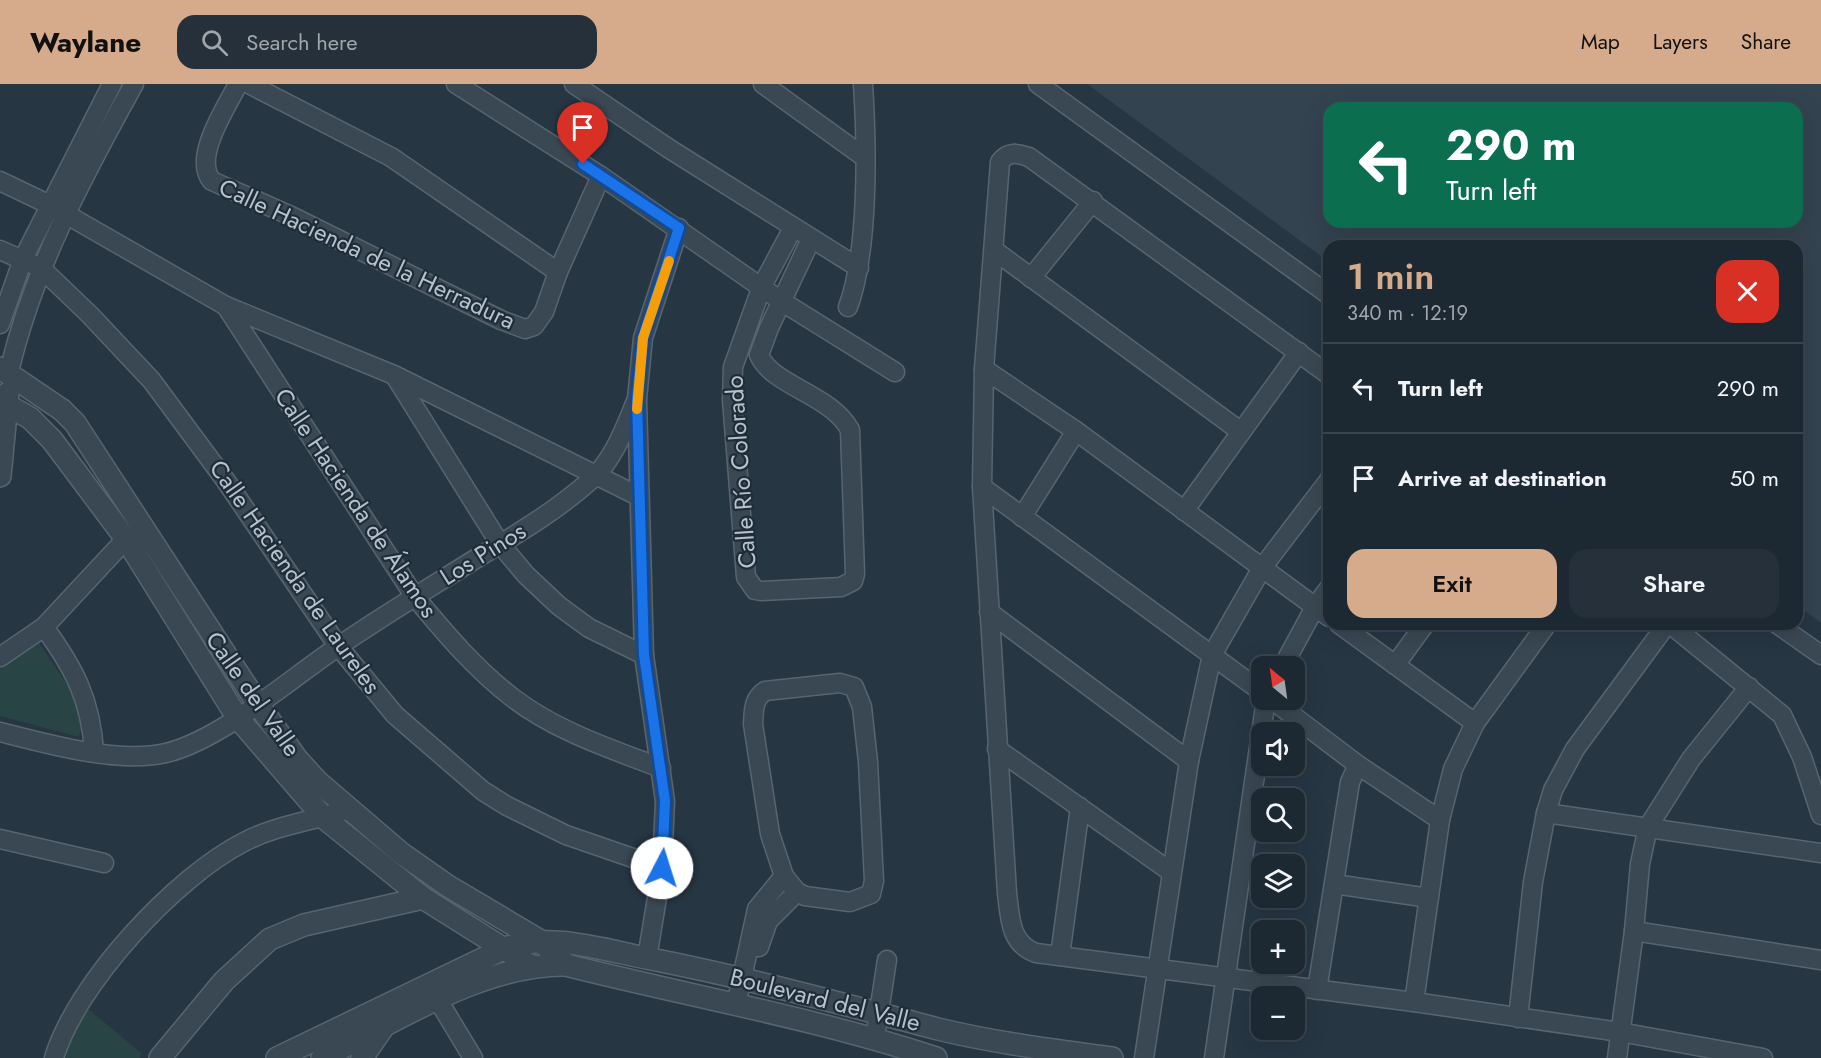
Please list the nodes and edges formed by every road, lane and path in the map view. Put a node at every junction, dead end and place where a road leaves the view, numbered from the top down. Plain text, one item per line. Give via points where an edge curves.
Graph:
1 (112, 84) edge
2 (134, 84) edge
3 (238, 84) edge
4 (249, 84) edge
5 (456, 84) edge
6 (574, 84) edge
7 (763, 84) edge
8 (863, 84) edge
9 (1038, 84) edge
10 (864, 157) junction
11 (601, 176) junction
12 (0, 182) edge
13 (1093, 201) junction
14 (58, 209) junction
15 (679, 228) junction
16 (793, 228) junction
17 (811, 239) junction
18 (0, 250) edge
19 (995, 251) junction
20 (23, 259) junction
21 (41, 268) junction
22 (859, 268) junction
23 (558, 272) junction
24 (1031, 278) junction
25 (762, 286) junction
26 (1323, 291) edge
27 (781, 301) junction
28 (226, 306) junction
29 (848, 307) dead end
30 (0, 324) edge
31 (1299, 352) junction
32 (984, 369) junction
33 (4, 370) edge
34 (1323, 370) edge
35 (895, 372) dead end
36 (394, 375) junction
37 (637, 399) junction
38 (4, 403) edge
39 (1076, 430) junction
40 (1240, 431) junction
41 (0, 476) edge
42 (594, 476) junction
43 (982, 487) junction
44 (1323, 488) edge
45 (638, 496) junction
46 (1184, 511) junction
47 (1022, 517) junction
48 (126, 539) junction
49 (500, 544) junction
50 (1262, 568) junction
51 (415, 597) junction
52 (989, 612) junction
53 (1322, 612) edge
54 (44, 627) junction
55 (1347, 630) edge
56 (1420, 630) edge
57 (1543, 630) edge
58 (1664, 630) edge
59 (1677, 630) edge
60 (1785, 630) edge
61 (338, 646) junction
62 (644, 655) junction
63 (1212, 655) junction
64 (1290, 656) edge
65 (1821, 656) edge
66 (0, 657) edge
67 (1395, 664) junction
68 (1251, 684) edge
69 (1749, 687) junction
70 (258, 704) junction
71 (1264, 710) edge
72 (1286, 710) edge
73 (237, 717) junction
74 (1475, 723) junction
75 (0, 732) edge
76 (997, 749) junction
77 (94, 752) junction
78 (1189, 761) junction
79 (1358, 765) junction
80 (661, 768) junction
81 (1080, 807) junction
82 (349, 809) junction
83 (1546, 813) junction
84 (1821, 814) edge
85 (324, 818) junction
86 (1440, 820) junction
87 (1648, 827) junction
88 (0, 839) edge
89 (1821, 853) edge
90 (104, 863) dead end
91 (662, 868) junction
92 (1171, 872) junction
93 (784, 876) junction
94 (1334, 884) junction
95 (797, 892) junction
96 (423, 898) junction
97 (1429, 898) junction
98 (1634, 931) junction
99 (539, 940) junction
100 (505, 948) junction
101 (1060, 956) junction
102 (647, 958) junction
103 (887, 960) dead end
104 (1821, 960) edge
105 (566, 965) junction
106 (532, 967) junction
107 (1156, 967) junction
108 (1226, 976) junction
109 (747, 978) junction
110 (1317, 990) junction
111 (438, 1000) junction
112 (1414, 1002) junction
113 (741, 1006) junction
114 (880, 1012) junction
115 (1518, 1018) junction
116 (383, 1027) junction
117 (940, 1029) junction
118 (1620, 1032) junction
119 (875, 1038) junction
120 (54, 1058) edge
121 (160, 1058) edge
122 (277, 1058) edge
123 (321, 1058) edge
124 (362, 1058) edge
125 (473, 1058) edge
126 (938, 1058) edge
127 (1112, 1058) edge
128 (1144, 1058) edge
129 (1214, 1058) edge
130 (1617, 1058) edge
131 (1763, 1058) edge

1 - 14 street
2 - 14 street
3 - 23 street, Calle Hacienda de la Herradura via 204,159 206,174 212,182 525,329 540,320
4 - 23 street via 391,157
5 - 11 street
6 - 16 street
7 - 10 street
8 - 10 street
9 - 26 street
10 - 22 street
11 - 15 street
11 - 23 street, Calle Hacienda de la Herradura
12 - 14 street
13 - 19 street via 1029,157 1009,154 1000,162
13 - 24 street
13 - 31 street
14 - 20 street
14 - 21 street
14 - 28 street
15 - 25 street
15 - 37 street via 643,338
16 - 17 street
16 - 25 street
17 - 22 street
17 - 27 street
18 - 20 street, Calle Hacienda de Laureles
19 - 24 street
19 - 32 street
20 - 21 street, Calle Hacienda de Laureles
20 - 30 street
21 - 33 street
21 - 61 street, Calle Hacienda de Laureles via 152,381 182,419
22 - 29 street
24 - 40 street
25 - 27 street
25 - 27 street, Calle Río Colorado via 736,354 732,381 746,577 755,590 761,591 842,587 855,574 850,430 839,412 761,360 759,355
27 - 35 street
28 - 36 street
28 - 51 street, Calle Hacienda de Álamos
31 - 34 street
31 - 40 street
32 - 39 street
32 - 43 street
33 - 38 street
33 - 70 street, Calle del Valle via 75,423
36 - 42 street
36 - 49 street
37 - 42 street, Los Pinos via 614,451
37 - 45 street
38 - 41 street
38 - 48 street, Calle del Valle via 30,418 52,440
39 - 46 street
39 - 47 street
40 - 46 street
42 - 45 street
42 - 49 street, Los Pinos
43 - 47 street
43 - 52 street
44 - 50 street
45 - 62 street
46 - 50 street
47 - 63 street
48 - 54 street
48 - 73 street, Calle del Valle
49 - 51 street, Los Pinos
49 - 62 street via 559,606 589,628
50 - 53 street
50 - 63 street
51 - 61 street, Los Pinos
51 - 80 street, Calle Hacienda de Álamos via 474,664 514,699 593,742
52 - 76 street
52 - 78 street
53 - 64 street
54 - 66 street
54 - 77 street via 85,697 93,720
55 - 67 street
56 - 67 street
57 - 74 street
58 - 83 street via 1575,748
59 - 69 street
60 - 65 street
61 - 70 street, Los Pinos
61 - 91 street, Calle Hacienda de Laureles via 395,715 483,791 566,835
62 - 80 street
63 - 68 street
63 - 78 street
67 - 74 street
69 - 84 street via 1773,705 1790,727
69 - 87 street via 1691,759
70 - 73 street, Los Pinos
70 - 82 street, Calle del Valle via 297,759
71 - 108 street
72 - 79 street
73 - 77 street, Los Pinos via 201,739 165,753 135,756
73 - 85 street, Calle del Valle
74 - 86 street via 1453,769
75 - 77 street, Los Pinos
76 - 81 street
76 - 101 street via 1010,921 1024,949
78 - 92 street
79 - 86 street
79 - 94 street via 1350,782
80 - 91 street via 665,829
81 - 92 street
81 - 101 street
82 - 85 street
82 - 99 street, Calle del Valle via 400,853
83 - 87 street
83 - 115 street via 1533,882
85 - 96 street, Calle del Valle
85 - 120 street via 245,841 168,896 75,1009
86 - 97 street
87 - 89 street
87 - 98 street
88 - 90 street
91 - 102 street
92 - 107 street
93 - 95 street
93 - 95 street via 770,834 753,724 754,705 758,696 774,688 848,685 860,695 862,707 873,888 866,898 850,902 819,900
93 - 109 street via 757,909
94 - 97 street
94 - 110 street
95 - 109 street via 768,921
96 - 100 street, Calle del Valle
96 - 121 street via 304,925 270,939 224,981
97 - 112 street
98 - 104 street
98 - 118 street
99 - 100 street
99 - 102 street, Boulevard del Valle
99 - 105 street, Calle del Valle
100 - 106 street, Calle del Valle
100 - 122 street
101 - 107 street
102 - 109 street, Boulevard del Valle
103 - 114 street
105 - 106 street, Boulevard del Valle
105 - 113 street, Boulevard del Valle
106 - 111 street, Boulevard del Valle via 503,974
107 - 108 street
107 - 128 street
108 - 110 street
108 - 129 street
109 - 113 street
109 - 114 street, Boulevard del Valle
110 - 112 street
111 - 116 street, Boulevard del Valle
111 - 125 street
112 - 115 street
113 - 119 street, Boulevard del Valle
114 - 117 street, Boulevard del Valle
114 - 119 street
115 - 118 street
116 - 123 street, Boulevard del Valle
116 - 124 street
117 - 126 street
117 - 127 street, Boulevard del Valle
118 - 130 street
118 - 131 street
119 - 126 street, Boulevard del Valle

